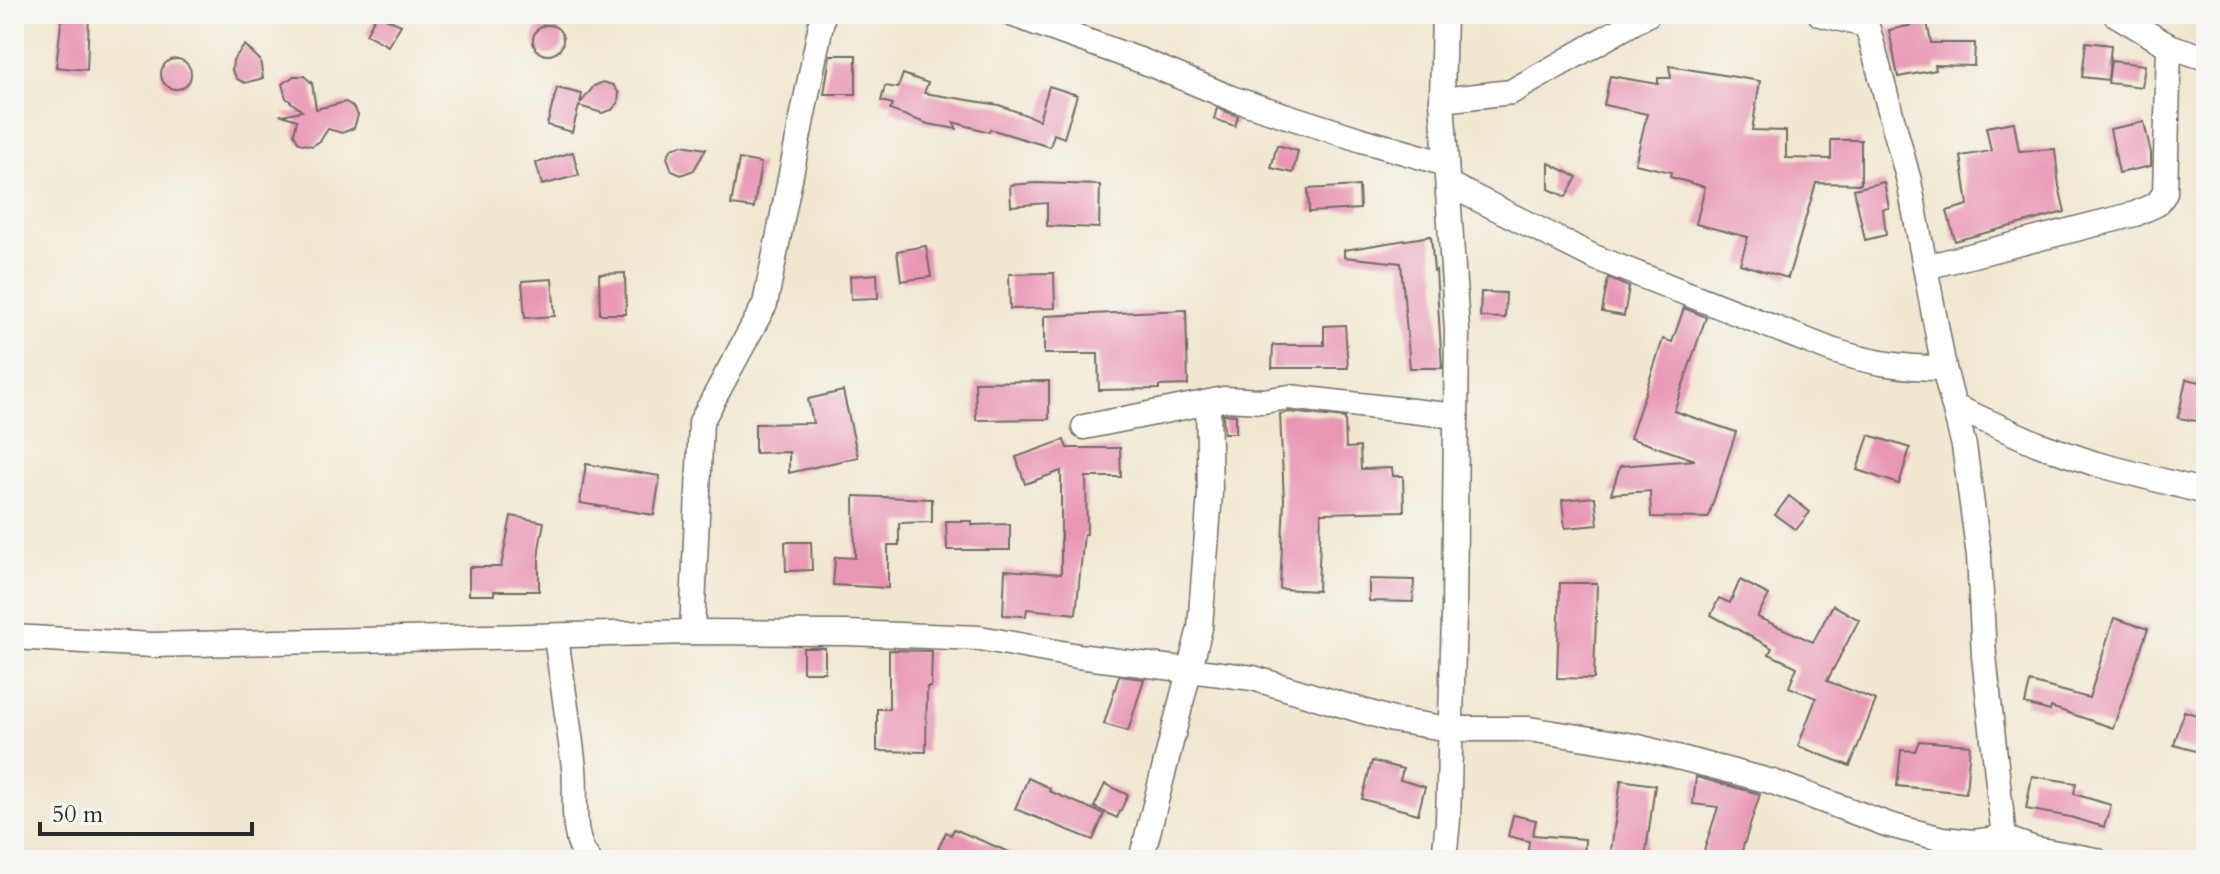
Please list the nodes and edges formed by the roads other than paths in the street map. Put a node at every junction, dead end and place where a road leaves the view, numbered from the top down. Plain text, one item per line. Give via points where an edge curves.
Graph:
1 (823, 14) edge
2 (1011, 14) edge
3 (1444, 14) edge
4 (1648, 14) edge
5 (1820, 14) edge
6 (2115, 14) edge
7 (1865, 19) edge
8 (2169, 46) junction
9 (2206, 58) edge
10 (1442, 100) junction
11 (1447, 174) junction
12 (1926, 267) junction
13 (1944, 368) junction
14 (1208, 404) junction
15 (1955, 407) junction
16 (1456, 416) junction
17 (1084, 427) dead end
18 (2206, 492) edge
19 (692, 632) junction
20 (14, 637) edge
21 (556, 637) junction
22 (1191, 669) junction
23 (1450, 729) junction
24 (2007, 849) edge
25 (589, 860) edge
26 (1141, 860) edge
27 (1444, 860) edge
28 (2096, 860) edge

1 - 19 street via 765,304 701,422
2 - 11 street
3 - 10 street
4 - 10 street via 1511,92
5 - 7 street
6 - 8 street
7 - 12 street via 1909,181
8 - 9 street
8 - 12 street via 2165,193 2157,204
10 - 11 street
11 - 13 street via 1594,257 1831,350 1901,368
11 - 16 street via 1457,330
12 - 13 street
13 - 15 street
14 - 16 street via 1289,397
14 - 17 street
14 - 22 street via 1210,493 1200,628
15 - 18 street via 2096,464
15 - 24 street via 1979,556 1984,656
16 - 23 street
19 - 21 street
19 - 22 street via 980,638
20 - 21 street via 152,645
21 - 25 street via 578,833
22 - 23 street via 1253,678 1393,720
22 - 26 street
23 - 24 street via 1529,729 1635,746 1773,782 1902,829
23 - 27 street
24 - 28 street

